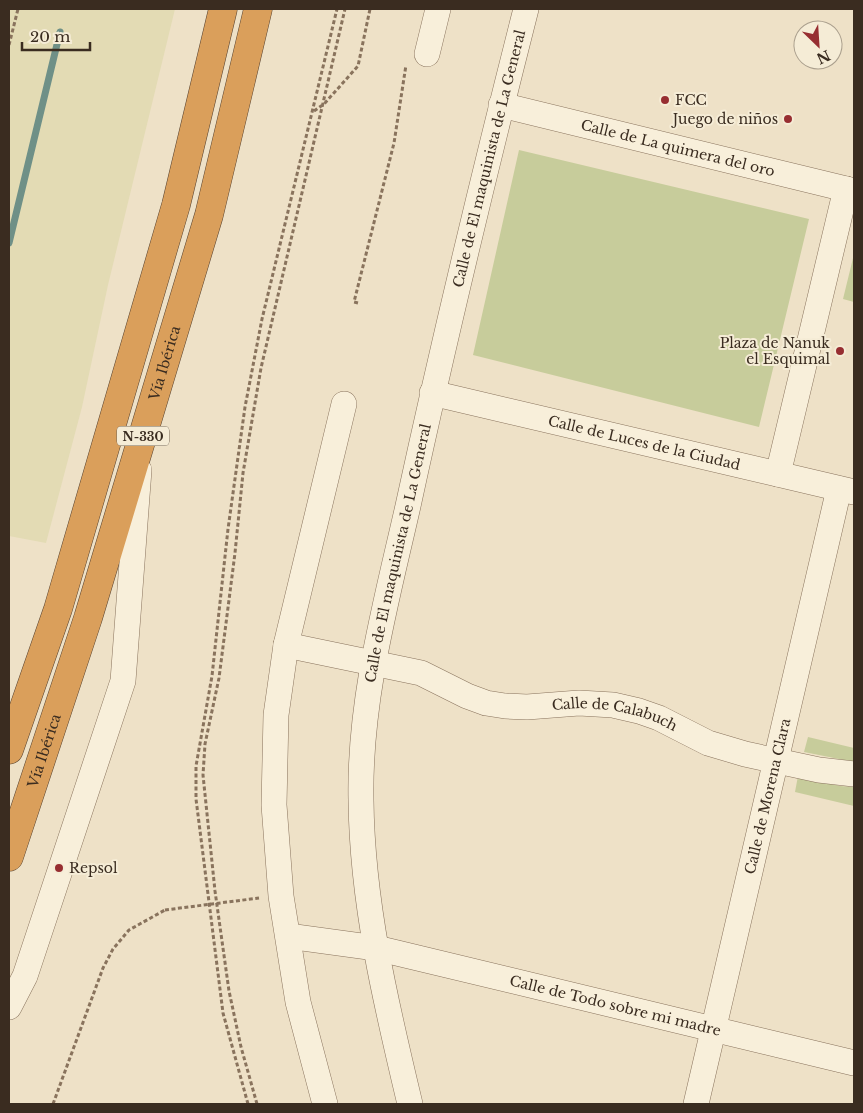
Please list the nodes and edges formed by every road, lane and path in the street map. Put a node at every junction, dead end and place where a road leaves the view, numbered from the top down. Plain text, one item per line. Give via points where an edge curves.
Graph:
1 (18, 9) edge
2 (223, 9) edge
3 (258, 9) edge
4 (337, 9) edge
5 (345, 9) edge
6 (370, 9) edge
7 (438, 9) edge
8 (526, 9) edge
9 (9, 45) edge
10 (417, 55) joint
11 (324, 104) junction
12 (502, 105) junction
13 (312, 112) junction
14 (850, 190) edge
15 (358, 303) dead end
16 (432, 393) junction
17 (344, 404) dead end
18 (140, 446) junction
19 (778, 474) junction
20 (847, 490) edge
21 (286, 646) junction
22 (374, 662) junction
23 (9, 750) edge
24 (776, 761) junction
25 (854, 774) edge
26 (9, 857) edge
27 (259, 898) dead end
28 (288, 936) junction
29 (376, 948) junction
30 (9, 1007) edge
31 (713, 1029) junction
32 (854, 1062) edge
33 (53, 1104) edge
34 (248, 1104) edge
35 (257, 1104) edge
36 (325, 1104) edge
37 (410, 1104) edge
38 (696, 1104) edge

1 - 9 path
2 - 23 highway, N-330 via 176,205 58,609
3 - 18 highway, Vía Ibérica / N-330 via 209,216
4 - 13 path
5 - 11 path
6 - 11 path via 358,66
7 - 10 street
8 - 12 street, Calle de El maquinista de La General
10 - 15 path via 354,302
11 - 13 path
11 - 35 path via 261,368 243,472 219,678 205,744 203,775 229,991
12 - 14 street, Calle de La quimera del oro
12 - 16 street, Calle de El maquinista de La General
13 - 34 path via 262,319 245,406 212,676 196,766 196,798 223,1012
14 - 19 street
16 - 19 street, Calle de Luces de la Ciudad
16 - 22 street, Calle de El maquinista de La General
17 - 21 street
18 - 26 highway, Vía Ibérica / N-330 via 88,618
18 - 30 street via 123,681 25,976
19 - 20 street, Calle de Luces de la Ciudad
20 - 24 street, Calle de Morena Clara
21 - 22 street, Calle de Calabuch
21 - 28 street via 276,715 274,805 281,896
22 - 24 street, Calle de Calabuch via 421,673 486,703 527,707 613,705 639,711 708,743
22 - 29 street, Calle de El maquinista de La General via 364,717 361,800 363,846
24 - 25 street, Calle de Calabuch
24 - 31 street, Calle de Morena Clara
27 - 33 path, bridge via 165,910 129,930 103,968
28 - 29 street, Calle de Todo sobre mi madre
28 - 36 street via 298,1002
29 - 31 street, Calle de Todo sobre mi madre
29 - 37 street, Calle de El maquinista de La General via 384,998
31 - 32 street, Calle de Todo sobre mi madre
31 - 38 street, Calle de Morena Clara

